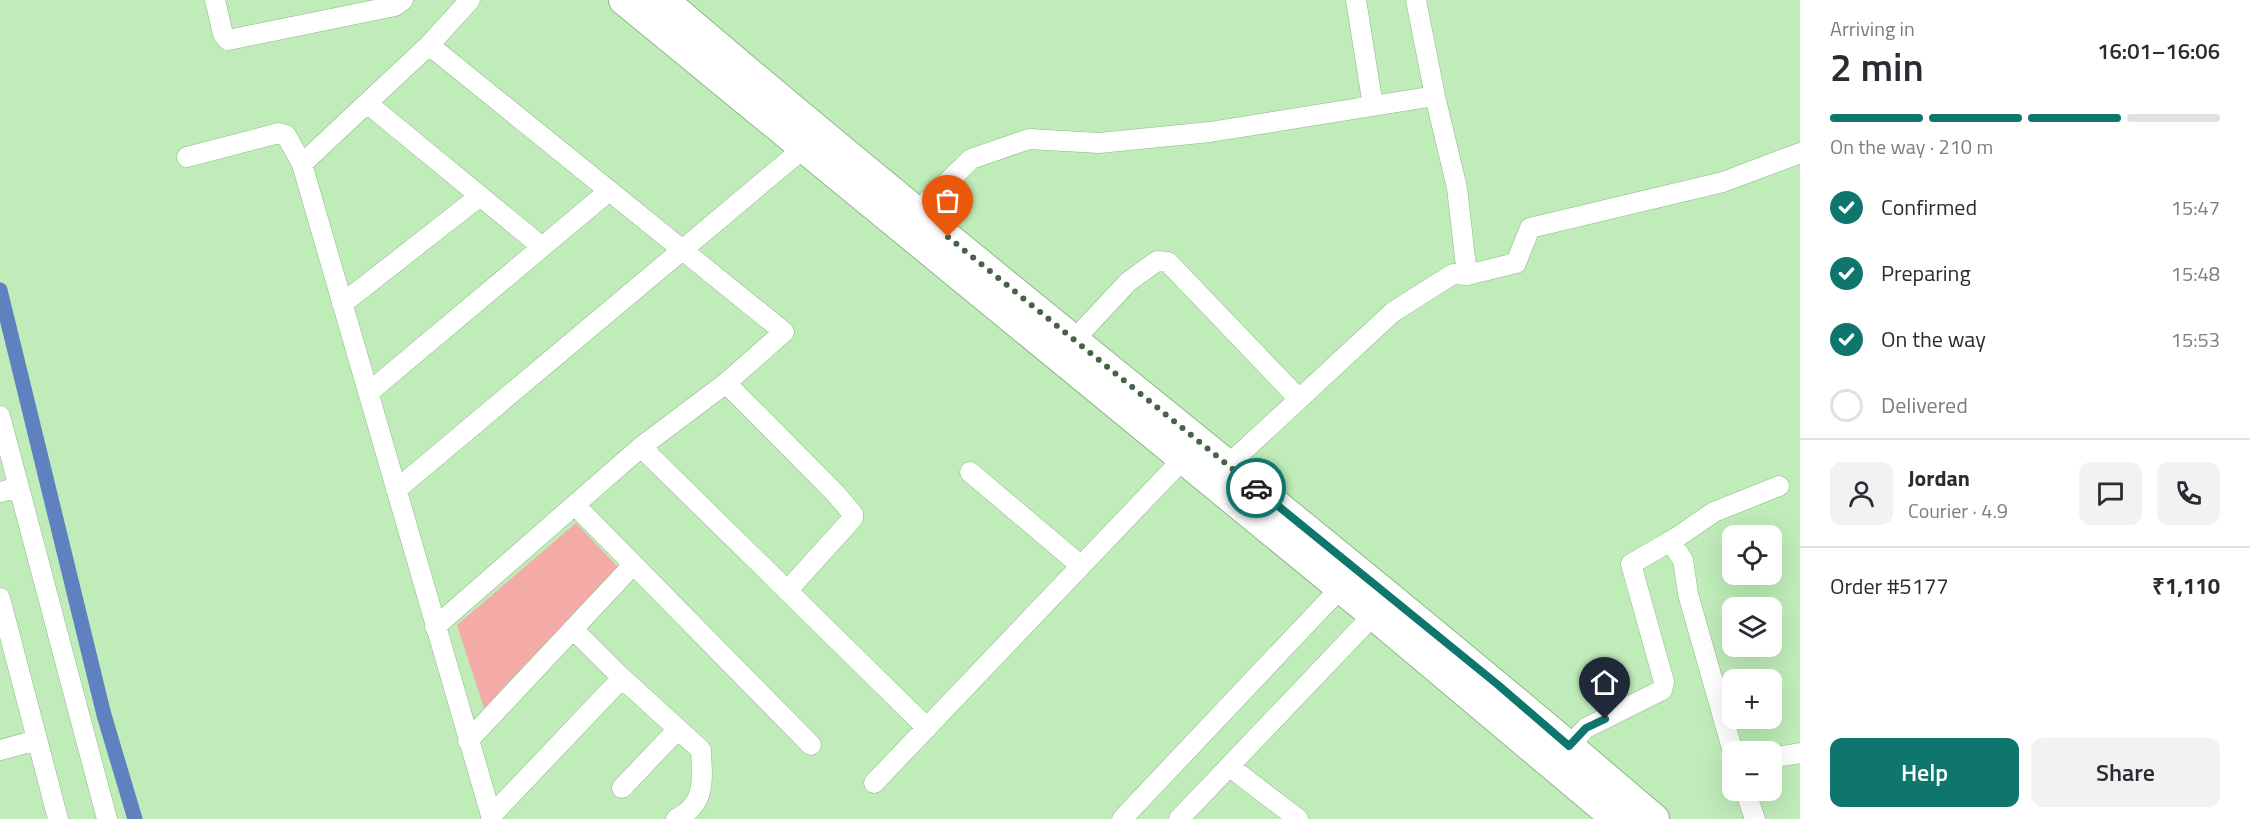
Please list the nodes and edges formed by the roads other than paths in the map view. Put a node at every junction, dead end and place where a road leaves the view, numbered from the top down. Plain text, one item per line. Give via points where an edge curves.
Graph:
1 (215, 0) edge
2 (403, 0) edge
3 (470, 0) edge
4 (624, 0) edge
5 (1356, 0) edge
6 (1416, 0) edge
7 (676, 3) edge
8 (429, 45) junction
9 (1435, 96) junction
10 (367, 103) junction
11 (1373, 106) junction
12 (805, 147) junction
13 (1800, 153) edge
14 (187, 157) dead end
15 (302, 165) junction
16 (609, 190) junction
17 (480, 196) junction
18 (918, 212) junction
19 (542, 247) junction
20 (682, 249) junction
21 (1467, 275) junction
22 (342, 304) junction
23 (1074, 340) junction
24 (726, 383) junction
25 (368, 393) junction
26 (1299, 399) junction
27 (0, 416) edge
28 (641, 447) junction
29 (1184, 459) junction
30 (1228, 465) junction
31 (970, 472) dead end
32 (1779, 486) dead end
33 (396, 489) junction
34 (9, 490) edge
35 (575, 505) junction
36 (1670, 541) junction
37 (633, 565) junction
38 (1080, 565) junction
39 (1349, 579) junction
40 (787, 591) junction
41 (0, 598) edge
42 (1382, 606) junction
43 (435, 627) junction
44 (573, 629) junction
45 (622, 678) junction
46 (927, 728) junction
47 (678, 729) junction
48 (37, 740) junction
49 (468, 741) junction
50 (1730, 741) edge
51 (811, 745) dead end
52 (1569, 746) junction
53 (0, 750) edge
54 (1800, 753) edge
55 (1782, 756) edge
56 (1229, 766) junction
57 (874, 783) dead end
58 (622, 788) dead end
59 (1749, 801) edge
60 (491, 817) edge
61 (58, 819) edge
62 (107, 819) edge
63 (676, 819) edge
64 (1122, 819) edge
65 (1179, 819) edge
66 (1298, 819) edge
67 (1617, 819) edge
68 (1654, 819) edge
69 (1755, 819) edge

1 - 2 street via 228,40 395,6
3 - 8 street
4 - 12 highway
5 - 11 street
6 - 9 street
7 - 18 highway
8 - 10 street
8 - 16 street
9 - 11 street
9 - 21 street via 1457,188
10 - 15 street
10 - 17 street
11 - 18 street via 1144,139 1099,143 1029,139 971,159
12 - 20 street
12 - 29 highway
13 - 21 street via 1723,183 1530,228 1516,263
14 - 15 street via 279,133 286,135
15 - 22 street
16 - 19 street
16 - 20 street
17 - 19 street
17 - 22 street
18 - 23 highway
19 - 25 street
20 - 24 street via 784,332
20 - 33 street
21 - 26 street via 1453,274 1393,312
22 - 25 street
23 - 26 street via 1128,282 1157,261 1168,262
23 - 30 highway
24 - 28 street
24 - 40 street via 853,514 844,530
25 - 33 street
26 - 30 street
27 - 34 street
28 - 35 street
28 - 40 street
29 - 38 street
29 - 39 highway
30 - 39 highway
31 - 38 street
32 - 36 street via 1714,512
33 - 43 street
34 - 62 street
35 - 37 street
35 - 43 street
36 - 50 street via 1683,560 1688,594
36 - 52 street via 1631,564 1664,682 1662,690 1586,728
37 - 44 street
37 - 51 street
38 - 46 street
39 - 42 highway
39 - 64 street
40 - 46 street
41 - 48 street
42 - 52 highway
42 - 56 street
42 - 67 highway
43 - 49 street
44 - 45 street
44 - 49 street
45 - 47 street
45 - 60 street
46 - 57 street
47 - 58 street
47 - 63 street via 701,750 701,786 692,809
48 - 53 street
48 - 61 street
49 - 60 street
52 - 68 highway
54 - 55 street
56 - 65 street
56 - 66 street
59 - 69 street

